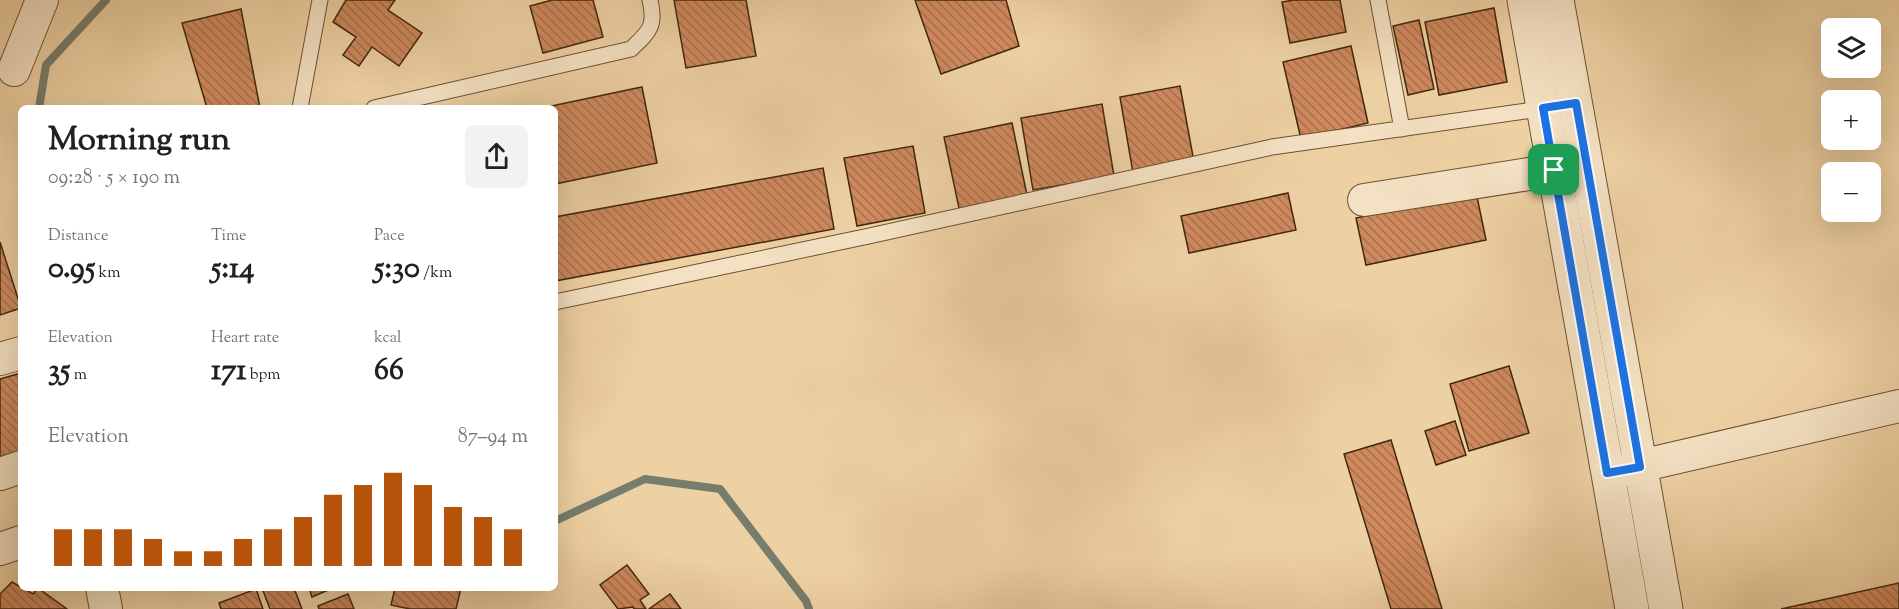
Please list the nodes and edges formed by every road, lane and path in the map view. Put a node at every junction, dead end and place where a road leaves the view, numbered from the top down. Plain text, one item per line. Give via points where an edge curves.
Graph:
1 (42, 0) edge
2 (320, 0) edge
3 (650, 0) edge
4 (1378, 0) edge
5 (1524, 0) edge
6 (1557, 0) edge
7 (14, 70) dead end
8 (1576, 103) junction
9 (301, 105) edge
10 (387, 105) edge
11 (1543, 108) junction
12 (1402, 129) junction
13 (1554, 170) junction
14 (1364, 200) dead end
15 (558, 301) edge
16 (18, 353) edge
17 (0, 359) edge
18 (1899, 406) edge
19 (1640, 467) junction
20 (18, 468) edge
21 (1607, 473) junction
22 (0, 474) edge
23 (18, 543) edge
24 (0, 549) edge
25 (103, 591) edge
26 (106, 609) edge
27 (1632, 609) edge
28 (1665, 609) edge

1 - 7 street
2 - 9 lane
3 - 10 lane via 654,18 646,35 632,49
4 - 12 lane
5 - 11 street
6 - 8 street
8 - 11 lane
8 - 19 street
11 - 12 lane
11 - 13 street
12 - 15 lane via 1272,147
13 - 14 street
13 - 21 street
16 - 17 street
18 - 19 street
19 - 21 street
19 - 28 street
20 - 22 street
21 - 27 street
23 - 24 street
25 - 26 street

